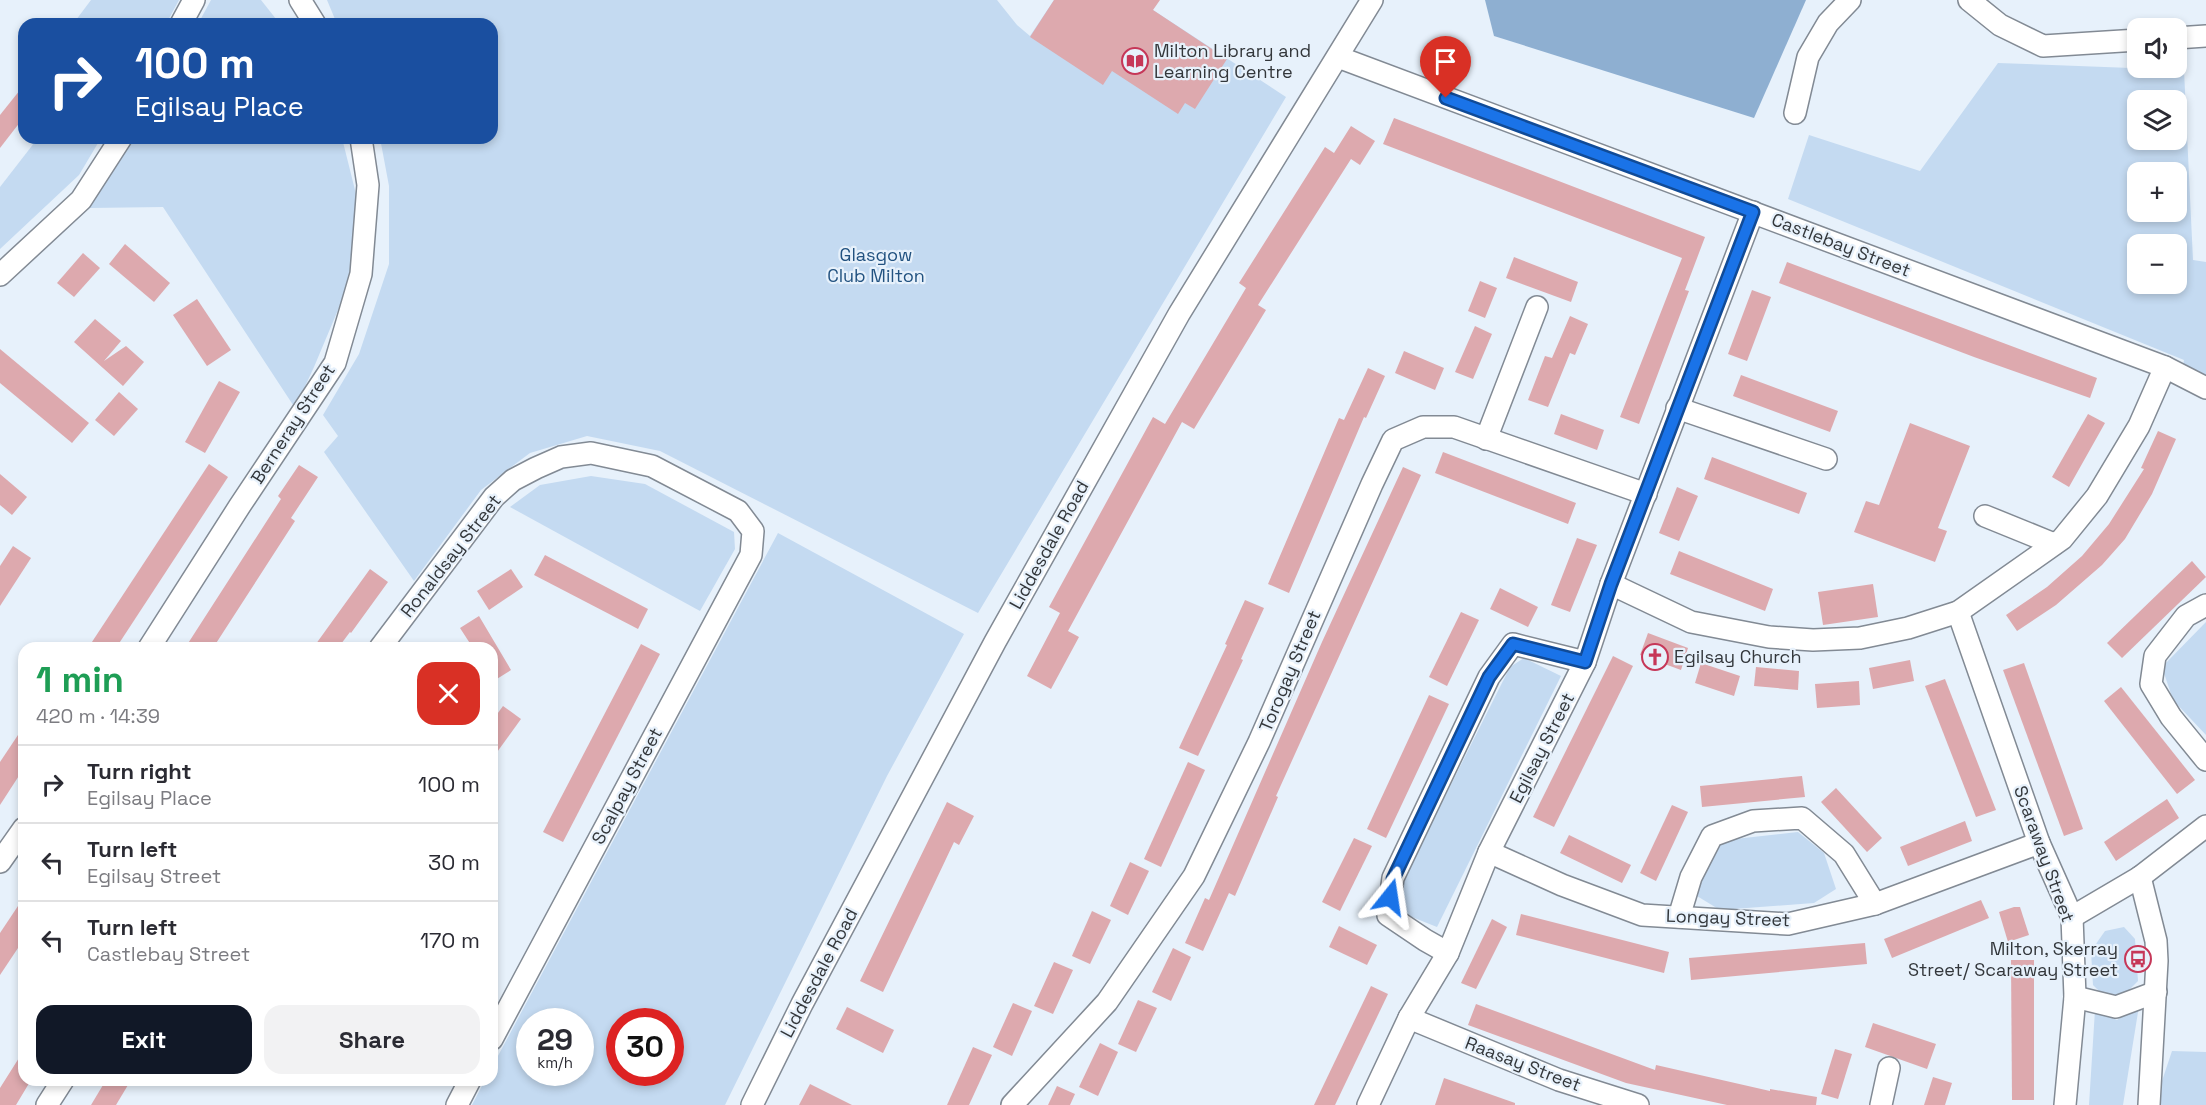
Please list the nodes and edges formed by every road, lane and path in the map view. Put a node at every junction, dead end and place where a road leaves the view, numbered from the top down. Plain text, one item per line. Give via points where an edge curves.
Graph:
1 (194, 0) edge
2 (300, 0) edge
3 (1372, 0) edge
4 (1850, 0) edge
5 (1969, 0) edge
6 (184, 18) edge
7 (311, 18) edge
8 (2206, 36) edge
9 (2187, 37) edge
10 (2127, 41) edge
11 (1338, 57) junction
12 (1795, 113) dead end
13 (117, 144) edge
14 (362, 144) edge
15 (1753, 212) junction
16 (0, 275) edge
17 (1537, 307) dead end
18 (2165, 367) junction
19 (2206, 388) edge
20 (1677, 408) junction
21 (1486, 439) junction
22 (1826, 459) dead end
23 (1646, 494) junction
24 (1984, 516) dead end
25 (753, 531) joint
26 (2054, 544) junction
27 (1611, 584) junction
28 (2206, 605) edge
29 (1958, 612) junction
30 (153, 642) edge
31 (385, 642) edge
32 (1585, 662) junction
33 (2206, 760) edge
34 (2206, 826) edge
35 (18, 836) edge
36 (2039, 843) junction
37 (1489, 852) junction
38 (0, 862) edge
39 (2140, 877) junction
40 (1875, 904) junction
41 (1679, 917) junction
42 (2072, 917) junction
43 (1448, 953) junction
44 (2156, 992) junction
45 (2075, 997) junction
46 (1409, 1018) junction
47 (498, 1028) edge
48 (1889, 1068) dead end
49 (59, 1086) edge
50 (467, 1086) edge
51 (47, 1105) edge
52 (457, 1105) edge
53 (752, 1105) edge
54 (1012, 1105) edge
55 (1368, 1105) edge
56 (1638, 1105) edge
57 (1881, 1105) edge
58 (2065, 1105) edge
59 (2149, 1105) edge

1 - 6 street
2 - 7 street
3 - 11 street, Liddesdale Road
4 - 12 street via 1828,23 1809,57
5 - 10 street via 2000,25 2043,46
8 - 9 street
11 - 15 street, Castlebay Street
11 - 53 street, Liddesdale Road via 1179,314 995,642
13 - 16 street via 81,200
14 - 30 street, Berneray Street via 368,185 362,274 335,363
15 - 18 street, Castlebay Street
15 - 20 street, Egilsay Street
17 - 21 street
18 - 19 street, Castlebay Street
18 - 26 street via 2139,426 2097,496
20 - 22 street
20 - 23 street, Egilsay Street
21 - 23 street, Torogay Street
21 - 54 street, Torogay Street via 1454,427 1423,427 1393,440 1259,742 1194,876 1107,1002
23 - 27 street, Egilsay Street
24 - 26 street
25 - 31 street, Ronaldsay Street via 738,511 652,466 591,453 561,457 513,480 494,497
25 - 47 street, Scalpay Street via 751,555
26 - 29 street
27 - 29 street via 1691,622 1768,637 1860,638
27 - 32 street, Egilsay Street
28 - 33 street via 2186,616 2155,657 2151,684 2171,717
29 - 36 street, Scaraway Street
32 - 37 street, Egilsay Street
32 - 43 street via 1513,644 1489,677 1398,868 1388,915
34 - 39 street
35 - 38 street
36 - 40 street, Longay Street
36 - 42 street, Scaraway Street
37 - 41 street, Longay Street via 1642,915
37 - 43 street, Egilsay Street
39 - 42 street
39 - 44 street via 2156,941
40 - 41 street, Longay Street via 1788,924
40 - 41 street via 1844,854 1803,818 1753,820 1712,836 1691,877
42 - 45 street, Scaraway Street
43 - 46 street, Egilsay Street
44 - 45 street via 2116,1007
44 - 59 street
45 - 58 street, Scaraway Street
46 - 55 street, Egilsay Street
46 - 56 street, Raasay Street via 1559,1080
48 - 57 street
49 - 51 street
50 - 52 street

